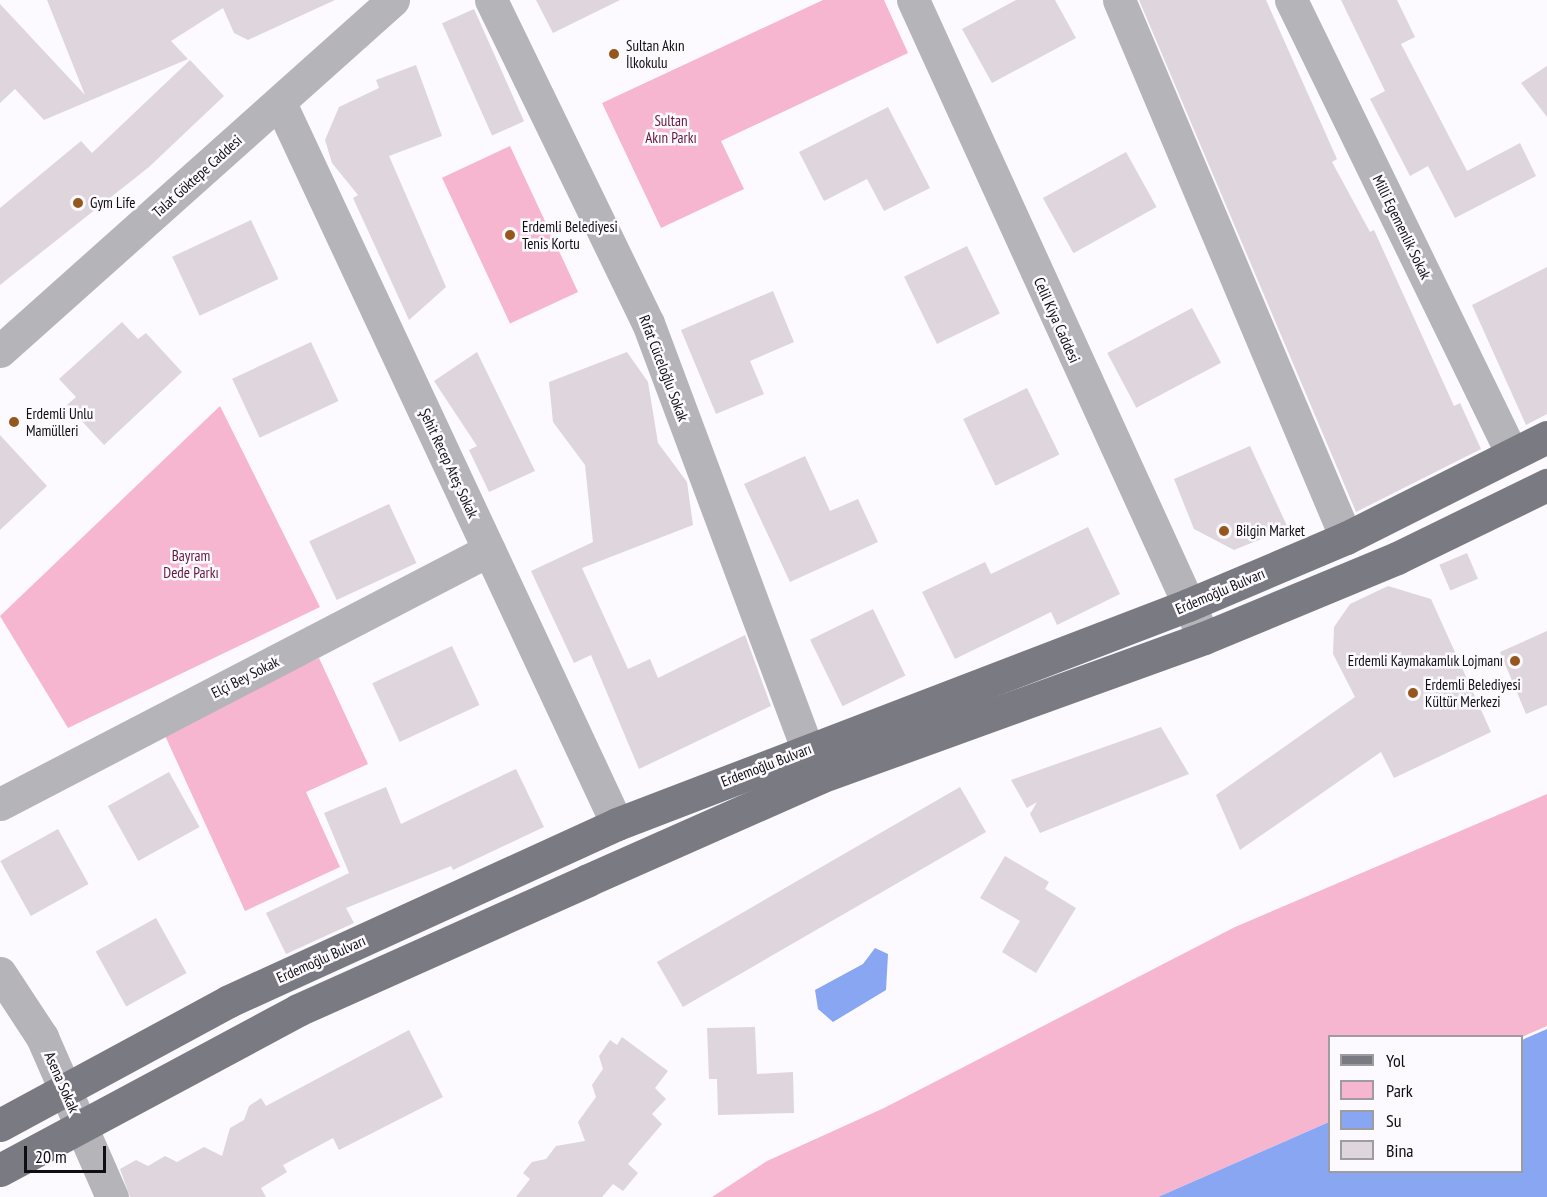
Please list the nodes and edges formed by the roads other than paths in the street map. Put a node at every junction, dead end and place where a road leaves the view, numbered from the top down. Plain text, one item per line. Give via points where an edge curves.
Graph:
1 (393, 0) edge
2 (490, 0) edge
3 (913, 0) edge
4 (1119, 0) edge
5 (1291, 0) edge
6 (280, 103) junction
7 (0, 351) edge
8 (1547, 437) edge
9 (1512, 454) junction
10 (1547, 485) edge
11 (1346, 537) junction
12 (489, 550) junction
13 (1188, 605) junction
14 (1204, 638) junction
15 (807, 750) junction
16 (0, 804) edge
17 (617, 824) junction
18 (0, 973) edge
19 (66, 1089) junction
20 (0, 1125) edge
21 (82, 1129) junction
22 (0, 1170) edge
23 (112, 1197) edge

1 - 6 street, Talat Göktepe Caddesi
2 - 15 street, Rıfat Cüceloğlu Sokak via 648,323
3 - 13 street, Celil Kiya Caddesi
4 - 11 street
5 - 9 street, Milli Egemenlik Sokak
6 - 7 street, Talat Göktepe Caddesi
6 - 12 street, Şehit Recep Ateş Sokak
8 - 9 main road, Erdemoğlu Bulvarı
9 - 11 main road, Erdemoğlu Bulvarı
10 - 14 main road, Erdemoğlu Bulvarı via 1397,558
11 - 13 main road, Erdemoğlu Bulvarı
12 - 16 street, Elçi Bey Sokak
12 - 17 street, Şehit Recep Ateş Sokak
13 - 14 street, Celil Kiya Caddesi
13 - 15 main road, Erdemoğlu Bulvarı
14 - 21 main road, Erdemoğlu Bulvarı via 820,777 298,1010
15 - 17 main road, Erdemoğlu Bulvarı
17 - 19 main road, Erdemoğlu Bulvarı via 229,1001
18 - 19 street, Asena Sokak via 42,1037
19 - 20 main road, Erdemoğlu Bulvarı
19 - 21 street, Asena Sokak
21 - 22 main road, Erdemoğlu Bulvarı
21 - 23 street, Asena Sokak

